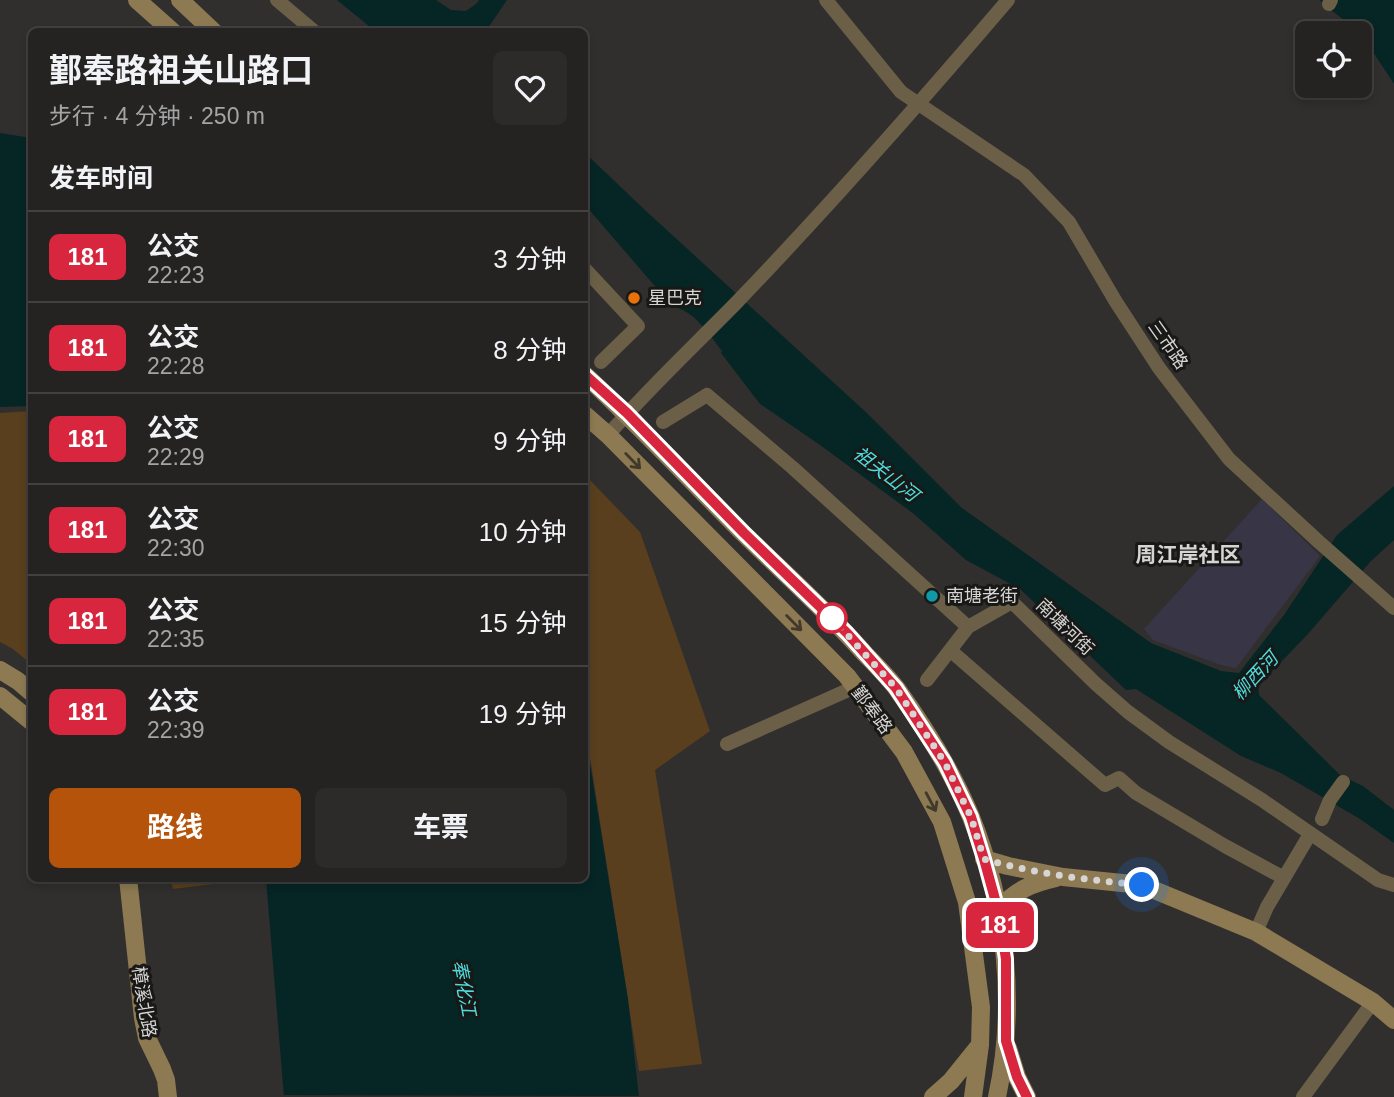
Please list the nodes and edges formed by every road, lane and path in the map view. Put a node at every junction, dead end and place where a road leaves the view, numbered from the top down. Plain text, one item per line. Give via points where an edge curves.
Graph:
1 (137, 0) edge
2 (180, 0) edge
3 (278, 0) edge
4 (826, 0) edge
5 (1008, 0) edge
6 (168, 28) edge
7 (210, 28) edge
8 (310, 28) edge
9 (919, 104) junction
10 (588, 272) edge
11 (601, 362) dead end
12 (588, 378) edge
13 (627, 413) junction
14 (588, 418) edge
15 (663, 422) dead end
16 (608, 435) junction
17 (1394, 608) edge
18 (968, 627) junction
19 (950, 651) junction
20 (0, 670) edge
21 (927, 680) dead end
22 (855, 687) junction
23 (28, 690) edge
24 (0, 696) edge
25 (28, 719) edge
26 (727, 744) dead end
27 (1343, 782) dead end
28 (1322, 819) dead end
29 (1310, 834) junction
30 (984, 859) junction
31 (1063, 877) junction
32 (1283, 878) junction
33 (128, 882) edge
34 (138, 882) edge
35 (1394, 885) edge
36 (998, 910) junction
37 (1256, 932) junction
38 (136, 947) junction
39 (1373, 1002) junction
40 (1394, 1020) edge
41 (1006, 1041) junction
42 (980, 1045) junction
43 (168, 1097) edge
44 (933, 1097) edge
45 (973, 1097) edge
46 (997, 1097) edge
47 (1027, 1097) edge
48 (1303, 1097) edge

1 - 6 main road
2 - 7 main road
3 - 8 street
4 - 9 street, 三市路 via 901,92
5 - 9 street
9 - 13 street via 737,302
9 - 17 street, 三市路 via 1024,175 1069,222 1159,368 1229,459
10 - 11 street via 638,326
12 - 13 main road, 鄞奉路
13 - 16 street
13 - 30 main road, 鄞奉路 via 896,688 945,763 971,817
14 - 16 main road, 鄞奉路
15 - 18 street via 707,395
16 -> 22 main road, 鄞奉路
18 - 19 street
18 - 29 street, 南塘河街 via 1012,602 1128,712
19 - 21 street
19 - 32 street via 1105,785 1119,778 1136,793
20 - 23 main road
22 - 26 street
22 -> 42 main road, 鄞奉路 via 904,752 942,822 967,902 981,1007
24 - 25 main road
27 - 28 street
29 - 32 street
29 - 35 street, 南塘河街 via 1378,880
30 - 31 main road
30 - 36 main road, 鄞奉路
31 - 36 main road via 1025,888
31 - 37 main road via 1142,885
32 - 37 street
33 - 38 main road, 樟溪北路
34 - 38 main road, 樟溪北路
36 - 41 main road, 鄞奉路 via 1006,959
37 - 39 main road
38 - 43 main road, 樟溪北路 via 147,1038 166,1080
39 - 40 main road
39 - 48 street
41 - 46 main road, 鄞奉路
41 - 47 main road
42 - 44 main road
42 - 45 main road, 鄞奉路

